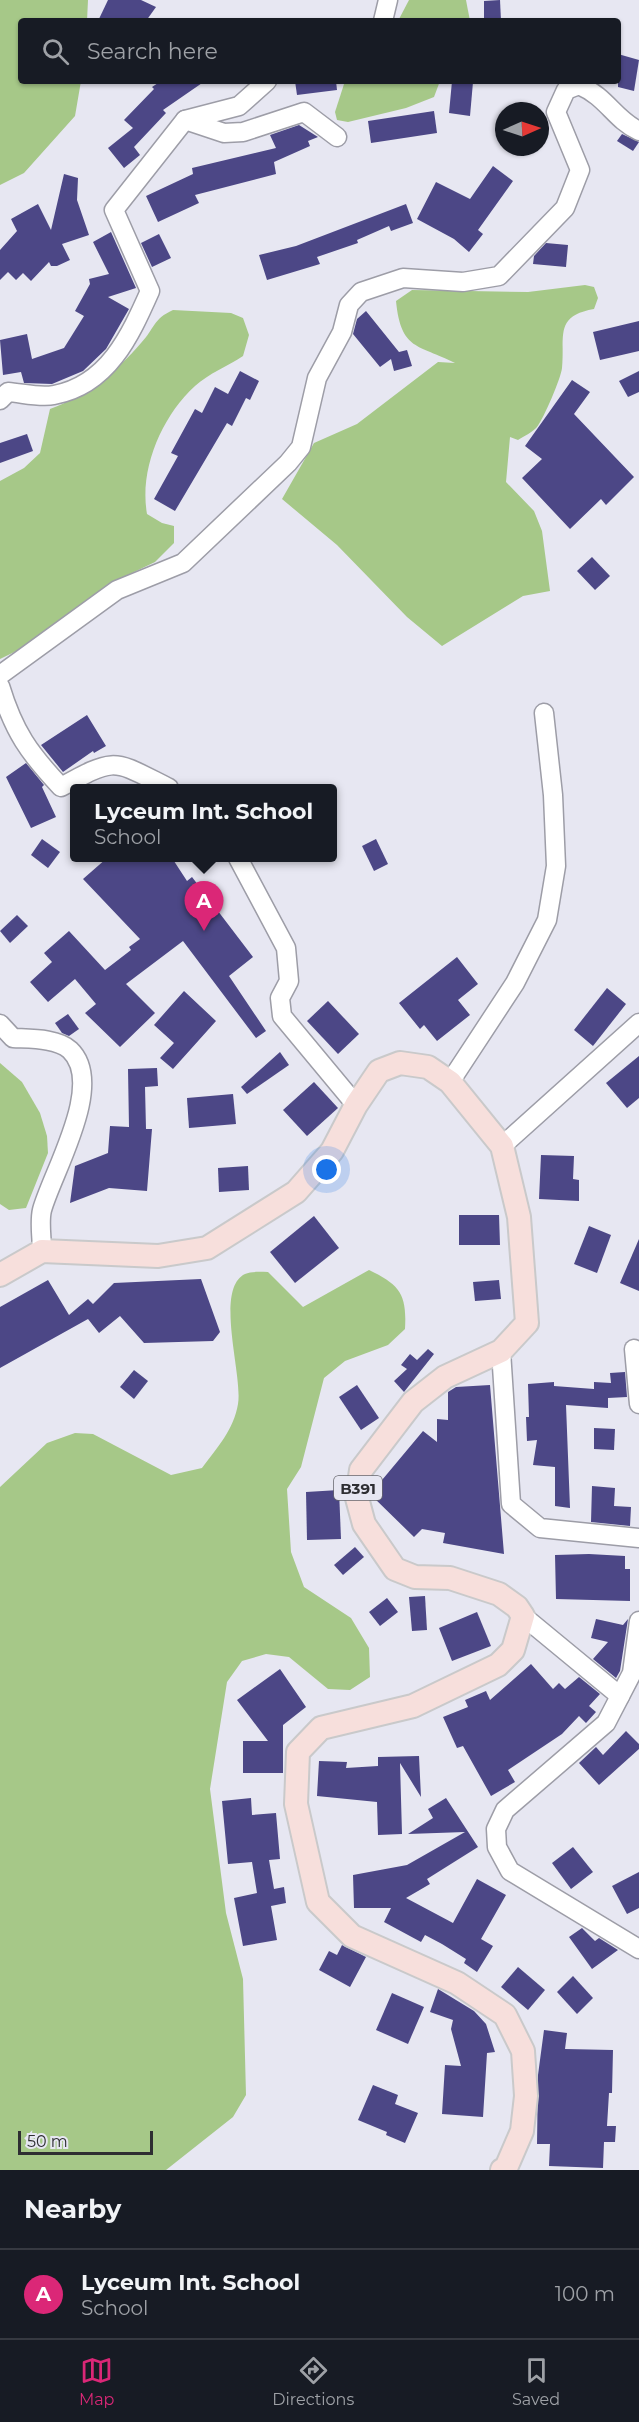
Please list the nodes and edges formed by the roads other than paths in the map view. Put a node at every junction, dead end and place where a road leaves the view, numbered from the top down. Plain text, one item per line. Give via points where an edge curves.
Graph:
1 (388, 0) edge
2 (384, 18) edge
3 (264, 84) edge
4 (185, 120) junction
5 (639, 131) edge
6 (337, 137) dead end
7 (0, 400) edge
8 (0, 675) edge
9 (0, 686) edge
10 (544, 713) dead end
11 (159, 784) edge
12 (240, 862) edge
13 (639, 1023) edge
14 (0, 1024) edge
15 (450, 1082) junction
16 (356, 1105) junction
17 (502, 1146) junction
18 (42, 1251) junction
19 (0, 1275) edge
20 (634, 1349) dead end
21 (501, 1351) junction
22 (639, 1404) edge
23 (639, 1532) edge
24 (639, 1538) edge
25 (639, 1547) edge
26 (523, 1616) junction
27 (639, 1621) edge
28 (620, 1696) junction
29 (639, 1949) edge
30 (508, 2169) edge

1 - 2 street
3 - 4 street via 239,106
4 - 6 street via 224,133 243,132 304,112
4 - 7 street via 114,210 150,291 130,335 111,362 82,386 52,395 8,392
5 - 8 street via 629,126 596,92 579,85 566,90 556,112 580,170 565,208 499,276 463,282 403,278 361,292 349,305 342,332 317,378 301,447 288,463 183,562 117,590
9 - 11 street via 28,751 61,788 99,766 121,764
10 - 15 street via 556,866 547,920 515,982
12 - 16 street via 286,948 289,981 280,998 282,1016
13 - 17 street
14 - 18 street via 13,1038 51,1041 70,1050 83,1073 75,1129 41,1212
15 - 16 main road, B391 via 428,1067 400,1063 379,1071
15 - 17 main road, B391
16 - 18 main road, B391 via 332,1151 296,1192 207,1248 158,1256
17 - 21 main road, B391 via 519,1217 526,1323
18 - 19 main road
20 - 22 street
21 - 24 street via 511,1504 540,1528
21 - 26 main road, B391 via 445,1377 414,1402 361,1470 357,1498 364,1524 395,1569 416,1577 450,1578 499,1594 517,1606
23 - 24 street
24 - 25 street
26 - 28 street
26 - 30 main road via 513,1650 498,1665 413,1706 321,1728 298,1752 296,1804 318,1902 352,1936 457,1983 504,2015 523,2051 526,2096 522,2131
27 - 28 street via 632,1674
28 - 29 street via 606,1723 504,1810 496,1838 510,1871

